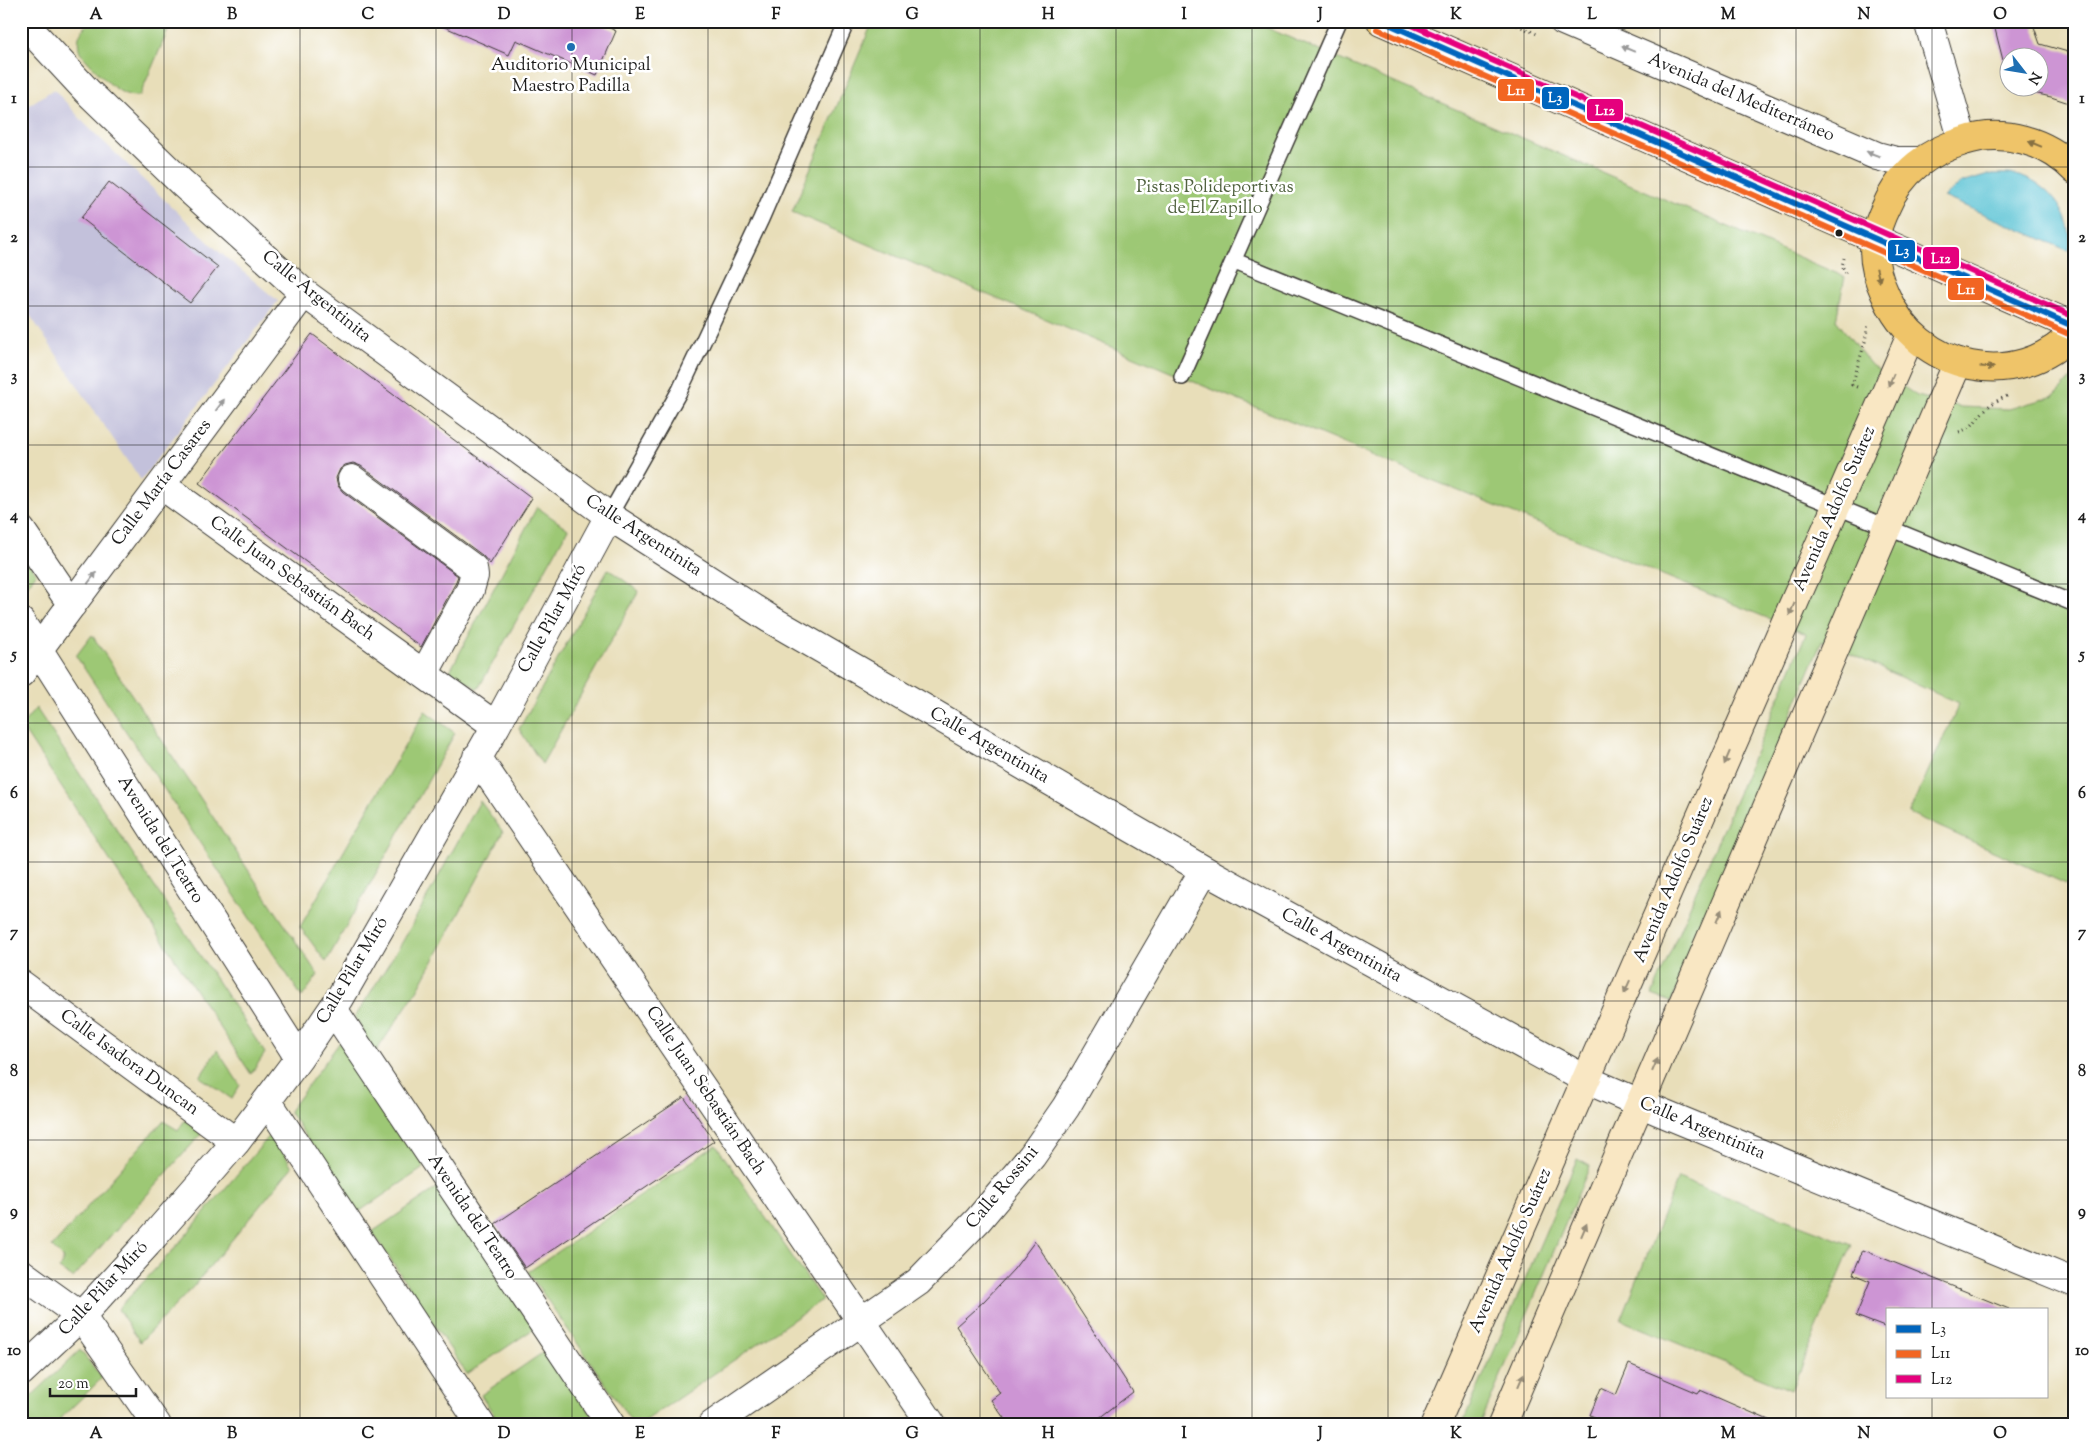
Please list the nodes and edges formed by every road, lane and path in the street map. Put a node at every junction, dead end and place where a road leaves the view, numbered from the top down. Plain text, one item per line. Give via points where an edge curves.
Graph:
1 (847, 21) edge
2 (1339, 21) edge
3 (1381, 21) edge
4 (1563, 21) edge
5 (1928, 21) edge
6 (28, 27) edge
7 (1963, 141) junction
8 (1921, 161) junction
9 (2072, 164) edge
10 (1875, 239) junction
11 (1844, 260) dead end
12 (1235, 261) junction
13 (1848, 276) dead end
14 (304, 293) junction
15 (1867, 320) dead end
16 (2075, 327) edge
17 (2075, 331) edge
18 (1911, 335) junction
19 (1958, 362) junction
20 (1182, 377) dead end
21 (1852, 385) dead end
22 (2011, 394) dead end
23 (1959, 432) dead end
24 (352, 479) dead end
25 (161, 485) junction
26 (1836, 506) junction
27 (610, 516) junction
28 (1888, 526) junction
29 (21, 530) edge
30 (2075, 604) edge
31 (72, 605) junction
32 (21, 622) edge
33 (39, 649) junction
34 (21, 673) edge
35 (424, 674) junction
36 (496, 726) junction
37 (478, 758) junction
38 (1204, 870) junction
39 (21, 984) edge
40 (333, 1009) junction
41 (299, 1058) junction
42 (1587, 1080) junction
43 (268, 1102) junction
44 (1639, 1102) junction
45 (236, 1142) junction
46 (21, 1273) edge
47 (2075, 1284) edge
48 (81, 1316) junction
49 (861, 1321) junction
50 (21, 1372) edge
51 (157, 1425) edge
52 (481, 1425) edge
53 (611, 1425) edge
54 (712, 1425) edge
55 (932, 1425) edge
56 (1435, 1425) edge
57 (1502, 1425) edge

1 - 27 lane via 761,219 684,381
2 - 12 lane
3 - 10 main road
8 -> 4 street, Avenida del Mediterráneo via 1896,161 1877,156
5 - 7 street
6 - 14 street, Calle Argentinita via 87,91 175,177
7 - 8 main road via 1938,149
9 -> 7 main road via 2037,144 2016,137 1988,136
8 - 10 main road via 1892,192
10 - 16 main road
10 -> 18 main road via 1878,279 1890,307
11 - 13 path via 1842,266
12 - 20 lane
12 - 26 lane
25 -> 14 street, Calle María Casares
14 - 27 street, Calle Argentinita
15 - 21 path via 1866,342
19 -> 17 main road via 1993,368 2021,365 2047,354
18 - 19 main road
18 -> 26 street, Avenida Adolfo Suárez
19 - 28 street
22 - 23 path via 1982,412 1972,427
24 - 35 street via 472,568 474,576 470,590
31 -> 25 street, Calle María Casares
25 - 35 street, Calle Juan Sebastián Bach
26 - 28 lane
26 -> 42 street, Avenida Adolfo Suárez
27 - 36 street, Calle Pilar Miró
27 - 38 street, Calle Argentinita via 770,619
28 - 30 lane
44 -> 28 street
29 - 31 street
31 - 33 street, Calle María Casares
32 - 33 street, Avenida del Teatro
33 - 34 street, Calle María Casares
33 - 41 street, Avenida del Teatro
35 - 36 street, Calle Juan Sebastián Bach
36 - 37 street, Calle Pilar Miró
37 - 40 street, Calle Pilar Miró
37 - 49 street, Calle Juan Sebastián Bach
38 - 42 street, Calle Argentinita
38 - 49 street, Calle Rossini via 1066,1107 1032,1156 978,1220 918,1282
39 - 45 street, Calle Isadora Duncan
40 - 41 street, Calle Pilar Miró
40 - 53 street, Avenida del Teatro
41 - 43 street, Calle Pilar Miró
42 - 44 street, Calle Argentinita
42 - 56 street, Avenida Adolfo Suárez
43 - 45 street, Calle Pilar Miró
43 - 52 street
44 - 47 street, Calle Argentinita
57 -> 44 street
45 - 48 street, Calle Pilar Miró
46 - 48 street
48 - 50 street, Calle Pilar Miró
48 - 51 street
49 - 54 street, Calle Rossini
49 - 55 street, Calle Juan Sebastián Bach

